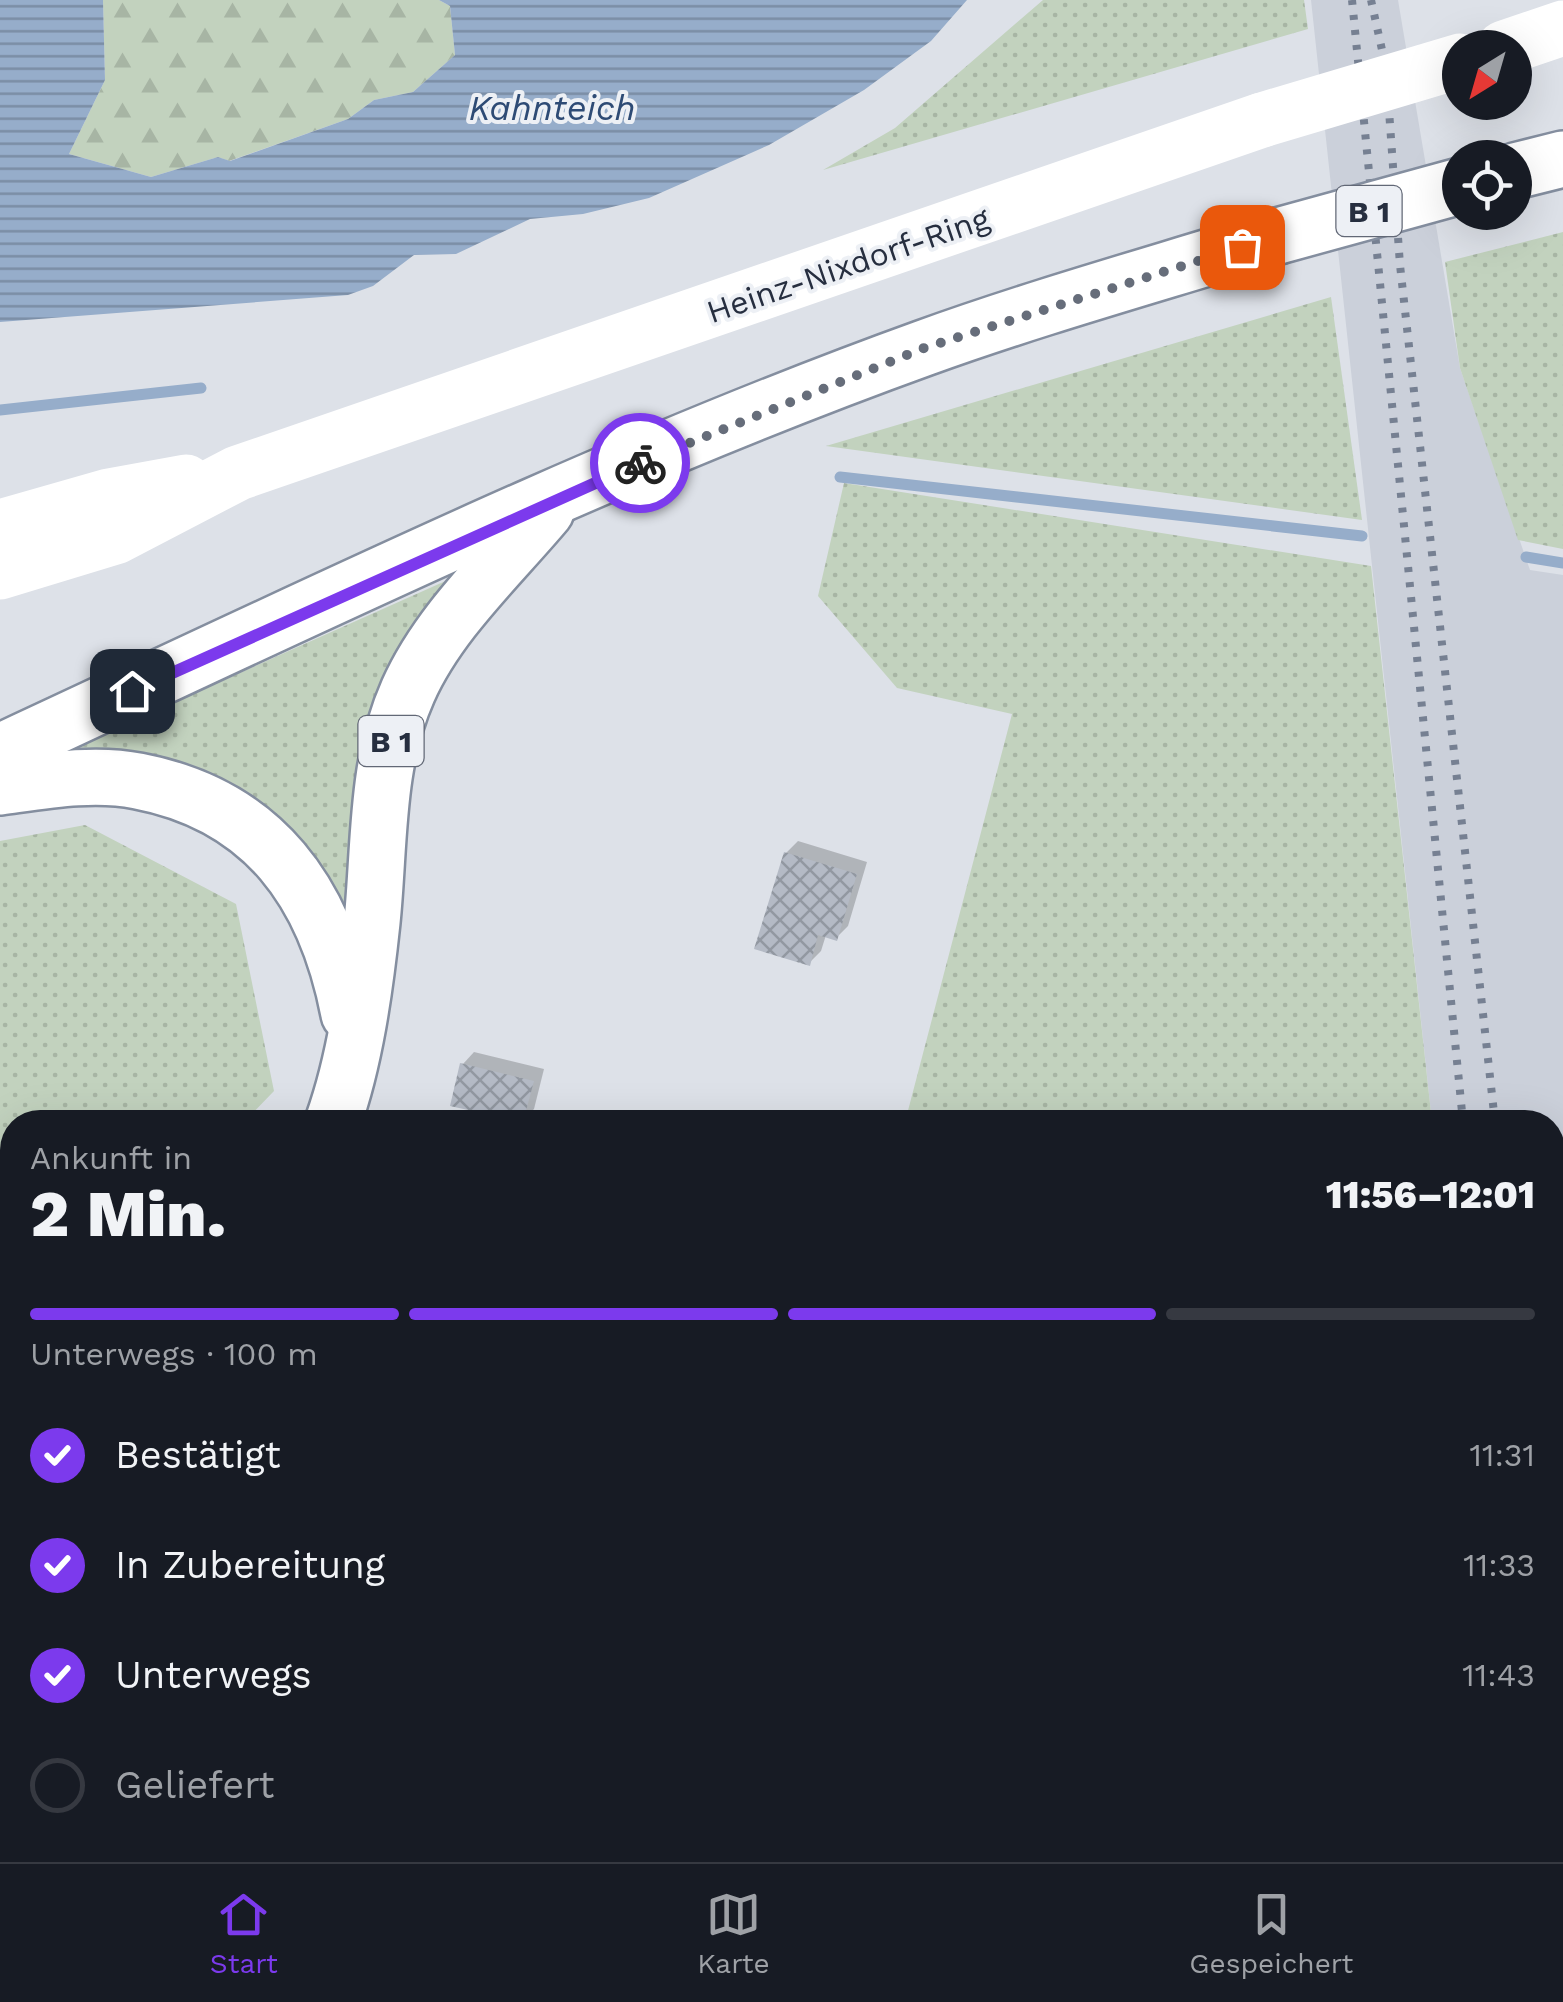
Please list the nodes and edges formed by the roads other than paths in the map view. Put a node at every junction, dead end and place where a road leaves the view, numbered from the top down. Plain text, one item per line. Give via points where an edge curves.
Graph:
1 (1563, 28) edge
2 (1532, 39) edge
3 (1442, 66) edge
4 (1563, 159) edge
5 (1532, 167) edge
6 (1442, 191) edge
7 (238, 474) junction
8 (558, 498) junction
9 (0, 527) edge
10 (0, 572) edge
11 (0, 752) edge
12 (0, 787) edge
13 (353, 1037) junction
14 (337, 1110) edge

1 - 2 main road
3 - 7 main road, Heinz-Nixdorf-Ring, bridge via 1262,120
4 - 5 main road
6 - 8 main road, B 1, bridge via 924,348
7 - 9 main road, Heinz-Nixdorf-Ring via 108,496
7 - 10 main road, Heinz-Nixdorf-Ring via 115,537
8 - 11 main road, B 1
8 - 13 main road, B 1 via 437,641 408,690 380,802 372,923
12 - 13 main road via 135,780 199,797 249,827 293,871 317,912 340,964
13 - 14 main road

